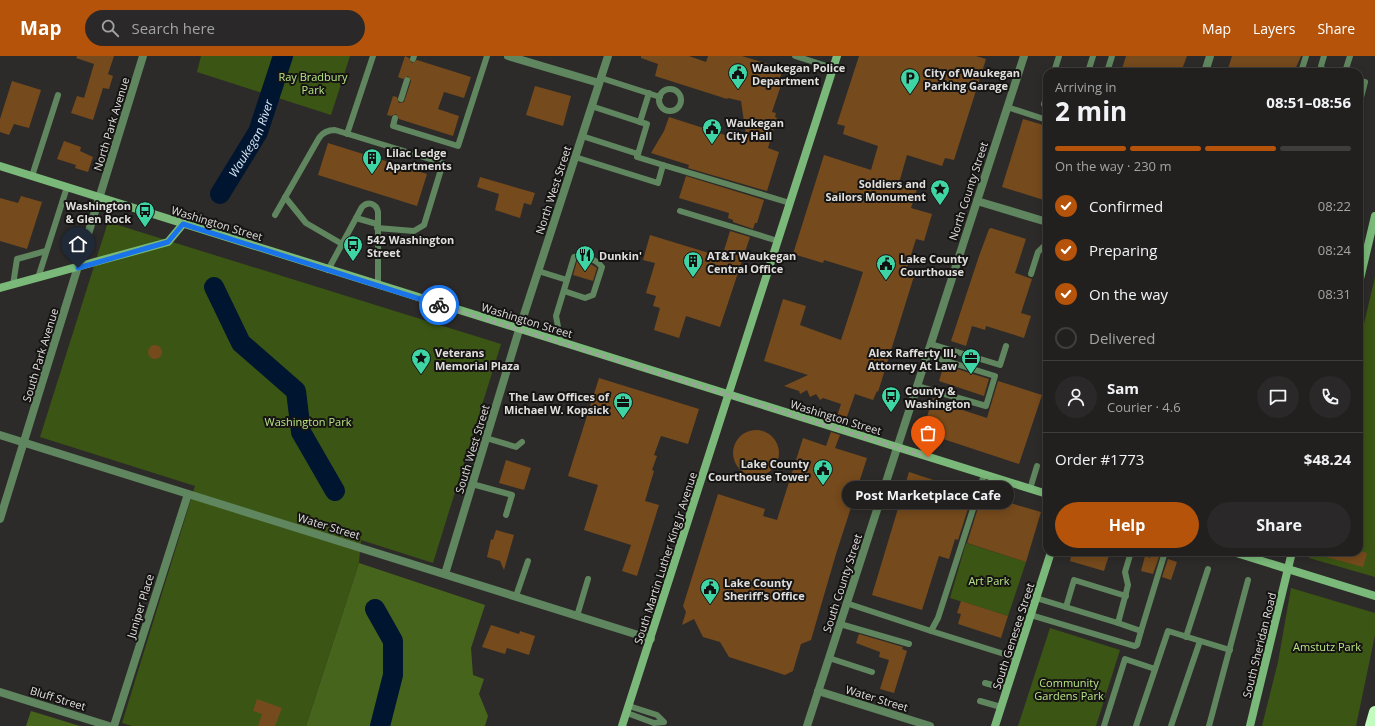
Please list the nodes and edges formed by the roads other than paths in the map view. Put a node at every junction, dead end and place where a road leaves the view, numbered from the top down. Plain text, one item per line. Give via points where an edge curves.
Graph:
1 (143, 56) edge
2 (373, 56) edge
3 (487, 56) edge
4 (508, 56) edge
5 (608, 56) edge
6 (795, 56) edge
7 (837, 56) edge
8 (1024, 56) edge
9 (1059, 56) edge
10 (1093, 56) edge
11 (1112, 56) edge
12 (1210, 56) edge
13 (1306, 56) edge
14 (1324, 56) edge
15 (1350, 56) edge
16 (833, 68) junction
17 (1055, 68) edge
18 (1089, 68) edge
19 (1109, 68) edge
20 (1206, 68) edge
21 (1302, 68) edge
22 (1322, 68) edge
23 (1346, 68) edge
24 (407, 80) dead end
25 (600, 81) junction
26 (649, 93) junction
27 (58, 96) dead end
28 (660, 97) dead end
29 (401, 99) dead end
30 (592, 106) junction
31 (1007, 108) junction
32 (395, 118) dead end
33 (1043, 119) edge
34 (640, 122) junction
35 (347, 134) junction
36 (582, 136) junction
37 (638, 154) junction
38 (575, 158) junction
39 (663, 165) junction
40 (0, 166) edge
41 (32, 176) junction
42 (67, 187) junction
43 (285, 197) junction
44 (100, 198) junction
45 (977, 201) junction
46 (790, 203) junction
47 (680, 212) dead end
48 (275, 214) dead end
49 (1375, 216) edge
50 (356, 218) junction
51 (1043, 221) edge
52 (183, 224) junction
53 (377, 226) junction
54 (778, 241) junction
55 (342, 244) junction
56 (1043, 247) edge
57 (46, 252) junction
58 (1363, 266) edge
59 (78, 268) junction
60 (328, 270) junction
61 (538, 272) junction
62 (1031, 274) dead end
63 (38, 278) junction
64 (567, 280) junction
65 (13, 285) junction
66 (378, 285) junction
67 (0, 288) edge
68 (564, 291) junction
69 (519, 330) junction
70 (561, 343) junction
71 (931, 344) junction
72 (1006, 346) dead end
73 (927, 355) junction
74 (917, 386) junction
75 (728, 396) junction
76 (0, 435) edge
77 (486, 438) junction
78 (24, 442) junction
79 (522, 442) dead end
80 (898, 448) junction
81 (1037, 466) dead end
82 (984, 475) junction
83 (472, 484) junction
84 (1030, 489) junction
85 (1043, 493) edge
86 (188, 494) junction
87 (506, 515) dead end
88 (0, 519) edge
89 (1050, 556) edge
90 (1130, 556) edge
91 (1164, 556) edge
92 (1246, 556) edge
93 (1291, 556) edge
94 (528, 561) dead end
95 (1208, 569) dead end
96 (1289, 569) junction
97 (445, 574) junction
98 (588, 578) dead end
99 (1248, 580) dead end
100 (516, 596) junction
101 (1126, 596) junction
102 (1375, 596) edge
103 (1036, 598) junction
104 (846, 603) junction
105 (1066, 607) junction
106 (1031, 615) junction
107 (576, 616) junction
108 (1118, 623) junction
109 (840, 624) junction
110 (1141, 630) junction
111 (931, 631) junction
112 (1186, 637) junction
113 (651, 639) junction
114 (1200, 641) junction
115 (909, 644) dead end
116 (1230, 650) junction
117 (829, 658) junction
118 (1017, 658) junction
119 (1155, 669) junction
120 (872, 672) dead end
121 (985, 683) dead end
122 (1007, 689) junction
123 (818, 691) junction
124 (0, 692) edge
125 (980, 701) dead end
126 (1001, 707) junction
127 (628, 710) junction
128 (1375, 712) edge
129 (109, 726) edge
130 (114, 726) edge
131 (622, 726) edge
132 (807, 726) edge
133 (930, 726) edge
134 (995, 726) edge
135 (1104, 726) edge
136 (1136, 726) edge
137 (1172, 726) edge
138 (1208, 726) edge
139 (1250, 726) edge
140 (1372, 726) edge

1 - 44 street, North Park Avenue
2 - 35 lane
3 - 32 lane via 458,146 393,126
4 - 25 street
5 - 25 street, North West Street
6 - 16 lane
7 - 16 main road, South Martin Luther King Jr Avenue
8 - 31 street, North County Street
9 - 17 lane
10 - 18 lane
11 - 19 lane
12 - 20 street
13 - 21 lane
14 - 22 lane
15 - 23 lane
16 - 46 main road, South Martin Luther King Jr Avenue
24 - 29 lane
25 - 26 lane
25 - 30 street, North West Street
26 - 28 lane
26 - 34 lane
27 - 41 lane
30 - 34 lane
30 - 36 street, North West Street
31 - 33 lane
31 - 45 street, North County Street
34 - 37 lane via 647,124
35 - 43 lane via 336,130 322,134
35 - 53 lane via 443,164 424,225 414,231
36 - 37 lane
36 - 38 street, North West Street
37 - 39 lane via 637,157
38 - 39 lane via 658,183
38 - 61 street, North West Street
39 - 46 lane
40 - 41 main road, Washington Street
41 - 42 main road, Washington Street
42 - 44 main road, Washington Street
42 - 57 lane
43 - 48 lane
43 - 55 lane via 306,223
44 - 52 main road, Washington Street
44 - 59 street, South Park Avenue
45 - 51 street
45 - 71 street, North County Street
46 - 54 main road, South Martin Luther King Jr Avenue
47 - 54 lane
49 - 58 main road
50 - 53 lane
50 - 53 lane via 364,205 371,204 377,209
50 - 55 lane
52 - 59 main road via 168,242
52 - 60 main road, Washington Street
53 - 66 lane
54 - 75 main road, South Martin Luther King Jr Avenue
55 - 60 lane
56 - 62 lane via 1038,252
57 - 63 lane
57 - 65 lane via 17,259
59 - 63 main road
59 - 78 street, South Park Avenue
60 - 66 main road, Washington Street
61 - 64 lane
61 - 69 street, North West Street
63 - 65 main road
64 - 68 lane
64 - 68 lane via 574,258 580,256 597,261 602,267 593,295 586,298
65 - 67 main road
66 - 69 main road, Washington Street
68 - 70 lane via 556,316
69 - 70 main road, Washington Street
69 - 77 street, South West Street
70 - 75 main road, Washington Street
71 - 72 lane via 1000,364
71 - 73 street, North County Street
73 - 74 street, North County Street
73 - 74 lane via 995,376 986,406
74 - 80 street, North County Street
75 - 80 main road, Washington Street
75 - 113 main road, South Martin Luther King Jr Avenue
76 - 78 street, Water Street
77 - 79 lane via 516,447
77 - 83 street, South West Street
78 - 86 street, Water Street
78 - 88 street, South Park Avenue
80 - 82 main road, Washington Street
80 - 104 street, South County Street
81 - 84 lane
82 - 84 main road, Washington Street
82 - 111 lane via 938,618
83 - 87 lane via 512,495
83 - 97 street, South West Street
84 - 85 main road, Washington Street
86 - 97 street, Water Street
86 - 130 street, Juniper Place
89 - 103 main road, South Genesee Street
90 - 101 lane via 1125,572 1128,585
91 - 110 lane
92 - 96 main road
93 - 96 main road, South Sheridan Road
94 - 100 lane
95 - 112 lane
96 - 102 main road
96 - 139 main road, South Sheridan Road
97 - 100 street, Water Street
98 - 107 lane
99 - 116 lane
100 - 107 street, Water Street
101 - 105 lane via 1074,580
101 - 108 lane
103 - 105 lane
103 - 106 main road, South Genesee Street
104 - 109 street, South County Street
104 - 111 lane
105 - 108 lane
106 - 110 lane via 1135,646
106 - 118 main road, South Genesee Street
107 - 113 street, Water Street
108 - 110 lane
109 - 115 lane
109 - 117 street, South County Street
111 - 118 lane
112 - 114 lane
112 - 119 lane via 1168,631
113 - 127 main road, South Martin Luther King Jr Avenue
114 - 116 lane
114 - 137 lane
116 - 138 lane
117 - 120 lane
117 - 123 street, South County Street
118 - 122 main road, South Genesee Street
119 - 135 lane via 1125,659
119 - 136 lane
121 - 122 lane
122 - 126 main road, South Genesee Street
123 - 132 street, South County Street
123 - 133 street, Water Street
124 - 129 street, Bluff Street
125 - 126 lane
126 - 134 main road, South Genesee Street
127 - 127 lane via 654,723 664,722 657,715
127 - 131 main road, South Martin Luther King Jr Avenue
128 - 140 highway

